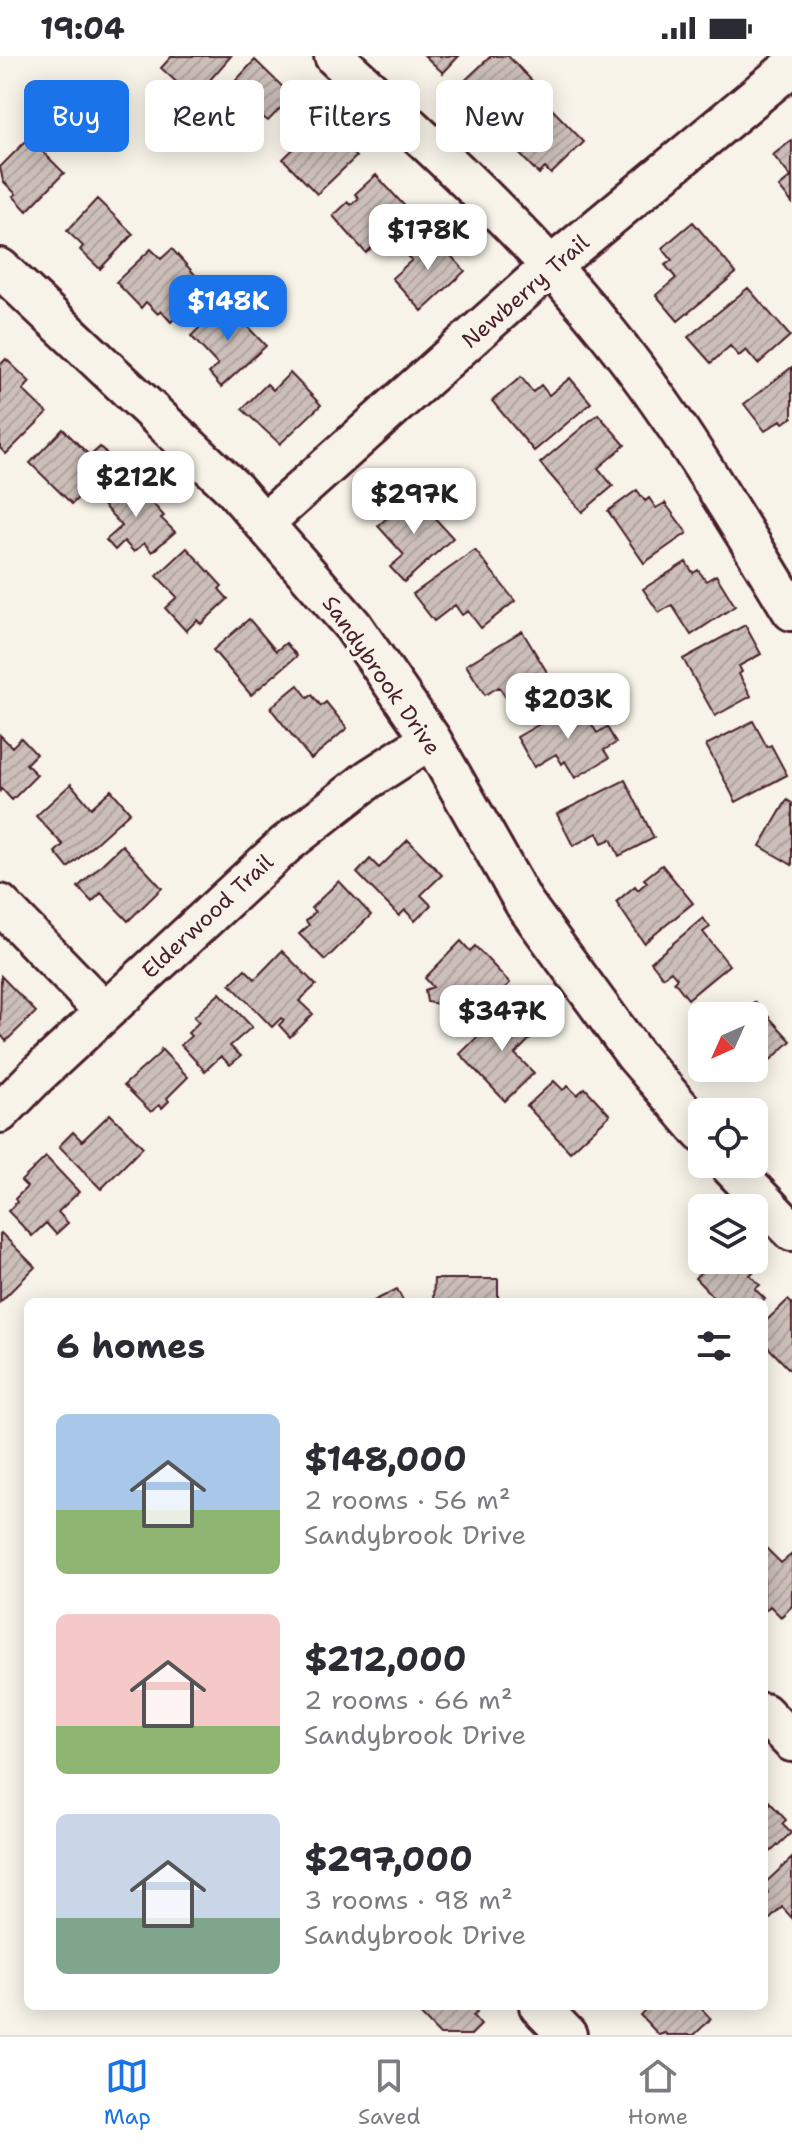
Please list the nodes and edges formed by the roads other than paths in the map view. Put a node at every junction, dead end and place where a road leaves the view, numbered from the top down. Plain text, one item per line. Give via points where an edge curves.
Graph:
1 (334, 56) edge
2 (792, 66) edge
3 (550, 267) junction
4 (0, 268) edge
5 (264, 523) junction
6 (792, 611) edge
7 (431, 739) junction
8 (0, 904) edge
9 (104, 1011) junction
10 (0, 1113) edge
11 (688, 1117) edge
12 (741, 1178) edge
13 (792, 1231) edge
14 (768, 1717) edge
15 (792, 1742) edge
16 (543, 2010) edge
17 (567, 2035) edge

1 - 3 street via 493,204
2 - 3 street, Newberry Trail
3 - 5 street, Newberry Trail
3 - 6 street via 679,427
4 - 5 street, Sandybrook Drive
5 - 7 street, Sandybrook Drive via 353,626
7 - 9 street, Elderwood Trail via 286,844
7 - 11 street, Sandybrook Drive via 524,903 635,1055
8 - 9 street
9 - 10 street, Elderwood Trail
12 - 13 street
14 - 15 street
16 - 17 street

